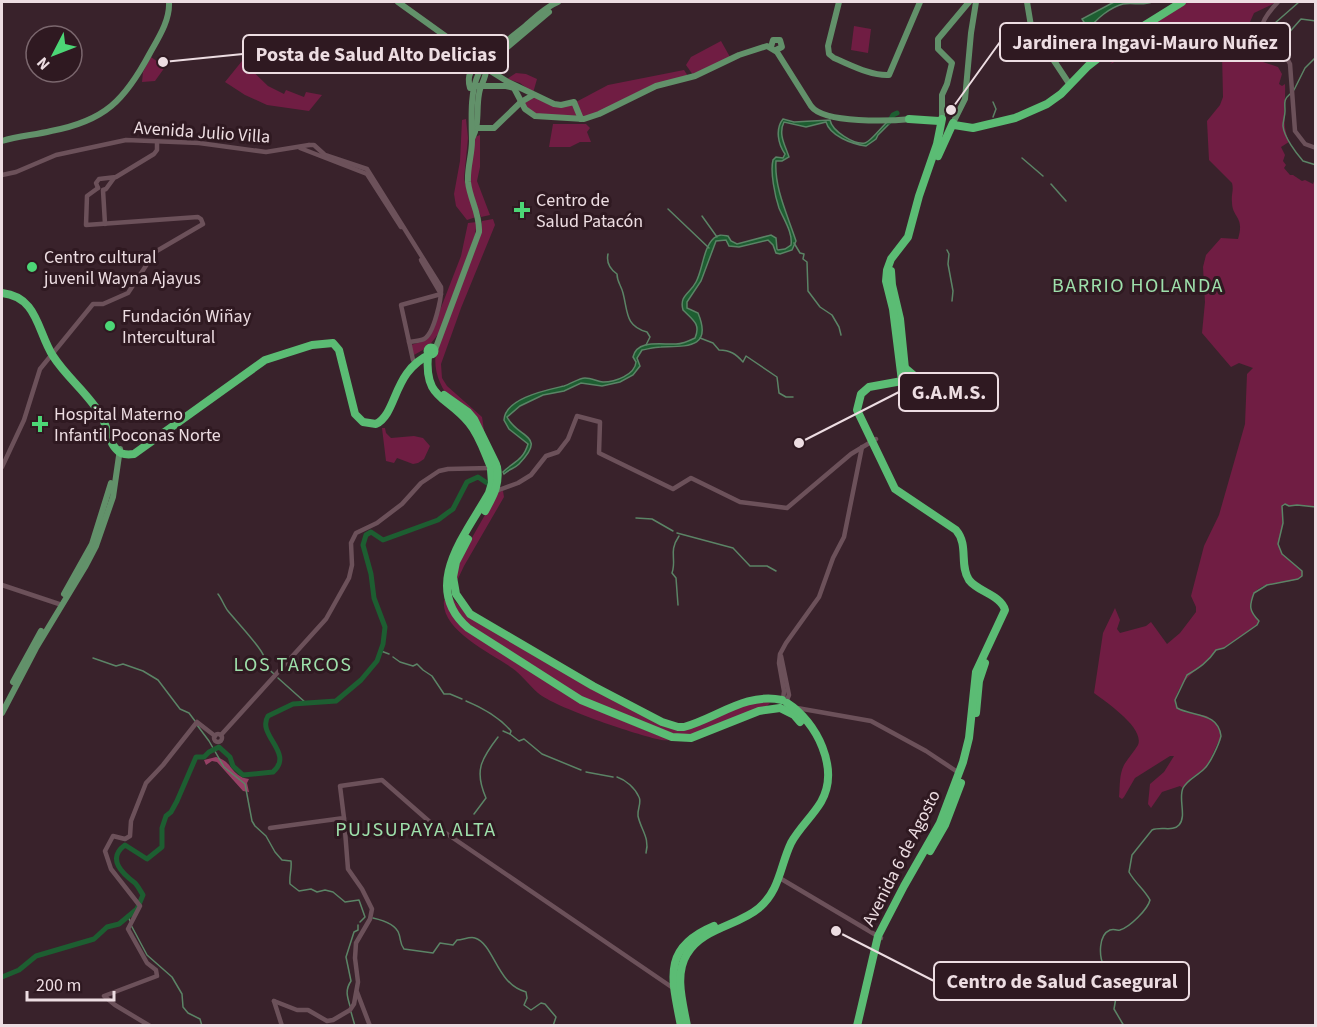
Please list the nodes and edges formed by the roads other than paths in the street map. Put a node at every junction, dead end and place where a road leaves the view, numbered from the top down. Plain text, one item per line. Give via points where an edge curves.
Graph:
1 (169, 2) edge
2 (398, 2) edge
3 (558, 2) edge
4 (839, 2) edge
5 (920, 2) edge
6 (969, 2) edge
7 (976, 2) edge
8 (1028, 2) edge
9 (1182, 2) edge
10 (1278, 2) edge
11 (547, 10) junction
12 (483, 67) junction
13 (1071, 84) junction
14 (470, 86) junction
15 (480, 87) junction
16 (533, 94) junction
17 (521, 102) junction
18 (580, 119) junction
19 (906, 119) joint
20 (947, 123) junction
21 (474, 127) junction
22 (472, 139) junction
23 (4, 140) edge
24 (157, 141) junction
25 (309, 145) junction
26 (299, 148) junction
27 (316, 148) junction
28 (1316, 148) edge
29 (310, 153) junction
30 (369, 174) junction
31 (2, 175) edge
32 (116, 177) junction
33 (104, 178) junction
34 (109, 183) junction
35 (100, 189) junction
36 (105, 224) junction
37 (911, 235) junction
38 (2, 291) edge
39 (441, 294) junction
40 (409, 342) junction
41 (52, 352) junction
42 (431, 352) junction
43 (416, 359) junction
44 (904, 367) junction
45 (428, 372) junction
46 (917, 378) dead end
47 (902, 381) junction
48 (874, 440) junction
49 (862, 447) junction
50 (118, 450) junction
51 (2, 466) edge
52 (493, 469) junction
53 (511, 486) junction
54 (496, 491) junction
55 (2, 585) edge
56 (60, 605) junction
57 (1006, 611) junction
58 (2, 704) edge
59 (783, 704) junction
60 (795, 708) junction
61 (2, 713) edge
62 (959, 773) junction
63 (952, 802) junction
64 (344, 818) junction
65 (270, 828) dead end
66 (778, 877) junction
67 (880, 937) junction
68 (684, 960) junction
69 (674, 988) junction
70 (357, 990) junction
71 (684, 1024) edge
72 (150, 1026) edge
73 (282, 1026) edge
74 (370, 1026) edge
75 (857, 1026) edge
76 (862, 1026) edge

1 - 23 main road via 164,28 143,67 117,102 82,124
2 - 12 main road
3 - 11 main road
4 - 5 main road via 829,54 877,75 889,75
6 - 20 main road via 938,39 938,49 952,63 942,95
7 - 20 main road via 965,99
8 - 13 main road via 1031,26
9 - 13 highway via 1127,35
10 - 28 street via 1264,17 1263,32 1290,64 1297,136
11 - 12 main road
11 - 21 main road via 497,48 480,70 474,86
12 - 14 main road via 468,76
12 - 15 main road
12 - 16 main road
13 - 20 highway via 1047,104 1015,118 970,130
14 - 15 main road
14 - 22 main road via 468,127
15 - 17 main road via 511,87
15 - 21 main road
16 - 17 main road
16 - 18 main road via 558,105 574,102
17 - 18 main road via 535,116
17 - 21 main road via 495,128
18 - 19 main road via 762,46 774,49 817,112 848,120
19 - 20 highway
20 - 37 highway
21 - 22 main road
22 - 42 main road via 468,182 479,232
24 - 26 street, Avenida Julio Villa via 266,152
24 - 31 street, Avenida Julio Villa via 126,140 87,147 56,154
24 - 32 street via 156,152
25 - 26 street, Avenida Julio Villa
25 - 27 street
25 - 29 street
26 - 29 street
27 - 29 street
27 - 30 street via 367,168
29 - 30 street
30 - 39 street
32 - 33 street
32 - 34 street
33 - 34 street
33 - 35 street via 97,181
34 - 35 street via 108,188
35 - 36 street
35 - 36 street via 87,196 86,225
36 - 41 street via 198,217 203,224 155,252 128,293 93,304
37 - 44 highway via 894,262 891,277
37 - 47 highway via 891,259 886,275
38 - 41 highway via 15,291 30,301
39 - 40 street via 429,334
39 - 40 street via 401,305
40 - 43 street
41 - 50 highway via 96,408
41 - 51 street via 40,369 24,420
42 - 43 highway
42 - 45 highway
42 - 52 highway via 440,390 474,419
43 - 45 highway via 426,362
43 - 50 highway via 384,417 376,424 363,422 355,414 339,350 329,342 270,358 137,449
44 - 46 highway
44 - 47 highway
45 - 52 highway via 441,400 471,426
47 - 48 highway via 873,386 862,399
48 - 49 street
48 - 57 highway via 897,491 959,534 965,542 964,568 970,578
49 - 53 street via 788,508 740,502 690,478 673,489 599,453 600,422 577,416 558,452 546,456 531,475
49 - 59 street via 844,537 819,597 778,663
50 - 56 main road via 110,492 94,539
52 - 53 street
52 - 54 highway
52 - 59 highway via 489,493 452,557 447,574 450,604 468,628 581,700 672,737 691,738
52 - 72 street via 439,471 377,523 356,533 351,543 349,578 326,619 221,735 221,740 215,740 197,722 146,783 130,836 113,836 105,851 111,869 140,906 128,929 157,976 104,996
53 - 54 street
54 - 59 highway via 453,572 459,602 470,614 580,679 673,726 691,725 760,698
55 - 56 street
56 - 58 main road
56 - 61 main road
57 - 62 highway, Avenida 6 de Agosto via 976,672 969,738
57 - 63 highway, Avenida 6 de Agosto via 980,676 972,743
59 - 60 highway
59 - 66 highway via 809,734 824,776 816,801 788,840
60 - 62 street via 871,722
60 - 66 highway via 824,751 828,780 821,801 790,844
62 - 63 highway, Avenida 6 de Agosto
63 - 67 highway, Avenida 6 de Agosto via 941,832
64 - 65 street
64 - 69 street via 340,786 382,780 430,823
64 - 70 street via 348,869 372,909 356,943
66 - 67 street
66 - 68 highway via 769,898 758,909 700,939
66 - 69 highway via 752,908 696,934 685,944 675,965
67 - 75 highway, Avenida 6 de Agosto
67 - 76 highway, Avenida 6 de Agosto
68 - 69 highway
68 - 71 highway via 680,980
69 - 71 highway
70 - 73 street via 353,1007 329,1021 308,1010 274,1001
70 - 74 street

